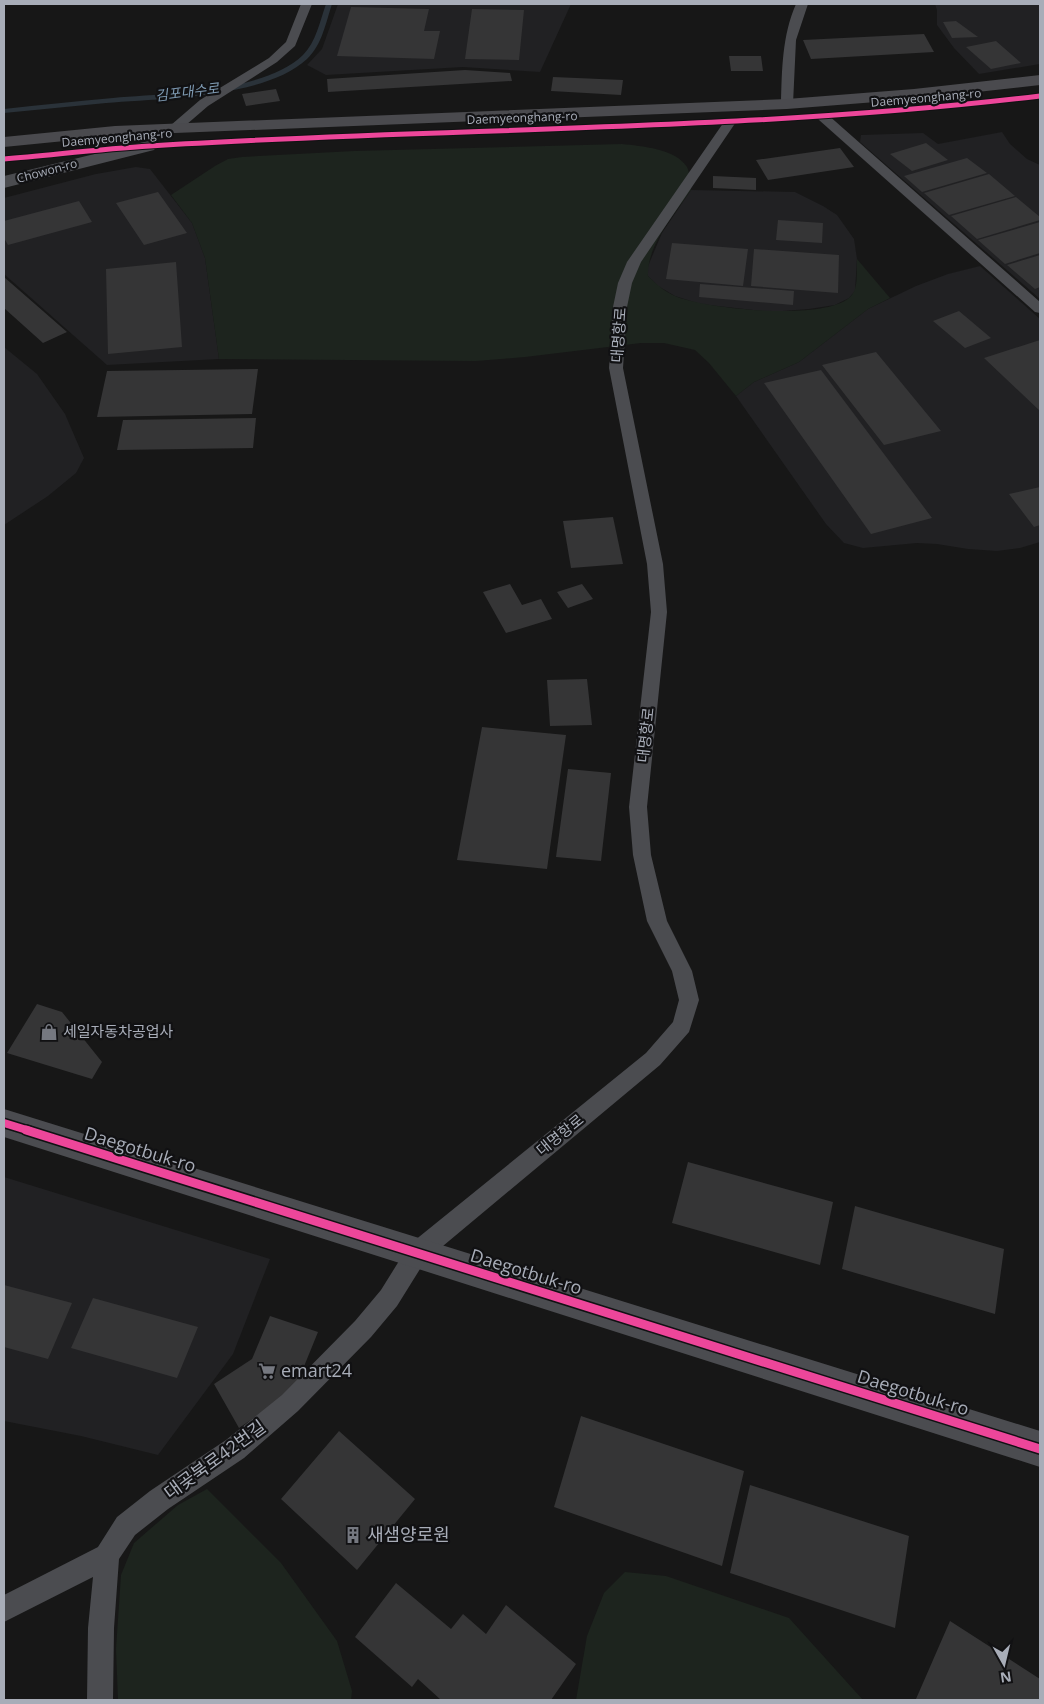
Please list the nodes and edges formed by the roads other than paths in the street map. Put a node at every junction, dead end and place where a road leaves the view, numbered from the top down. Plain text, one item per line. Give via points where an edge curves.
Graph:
1 (306, 4) edge
2 (802, 4) edge
3 (239, 80) joint
4 (1040, 80) edge
5 (1040, 96) edge
6 (204, 103) joint
7 (787, 104) junction
8 (823, 117) junction
9 (730, 122) junction
10 (175, 128) junction
11 (4, 142) edge
12 (148, 146) junction
13 (4, 159) edge
14 (4, 182) edge
15 (1040, 309) edge
16 (4, 1123) edge
17 (417, 1253) junction
18 (1040, 1449) edge
19 (107, 1556) junction
20 (4, 1609) edge
21 (100, 1700) edge

1 - 3 lane via 291,44 273,60
2 - 7 lane via 789,47
3 - 6 lane
4 - 7 main road, Daemyeonghang-ro
5 - 8 main road, Daemyeonghang-ro via 949,108
6 - 10 lane
7 - 10 main road, Daemyeonghang-ro
8 - 9 main road, Daemyeonghang-ro
8 - 15 lane
9 - 12 main road, Daemyeonghang-ro
9 - 17 lane, 대명항로 via 634,262 620,308 616,368 655,564 659,612 638,807 642,855 657,921 682,971 689,1000 682,1026 653,1059
10 - 11 main road, Daemyeonghang-ro
12 - 13 main road, Daemyeonghang-ro
12 - 14 street, Chowon-ro
16 - 17 street, Daegotbuk-ro
17 - 18 street, Daegotbuk-ro
17 - 19 lane, 대곶북로42번길 via 389,1298 363,1329 290,1403 234,1449 126,1526
19 - 20 lane
19 - 21 lane, 대곶북로42번길

